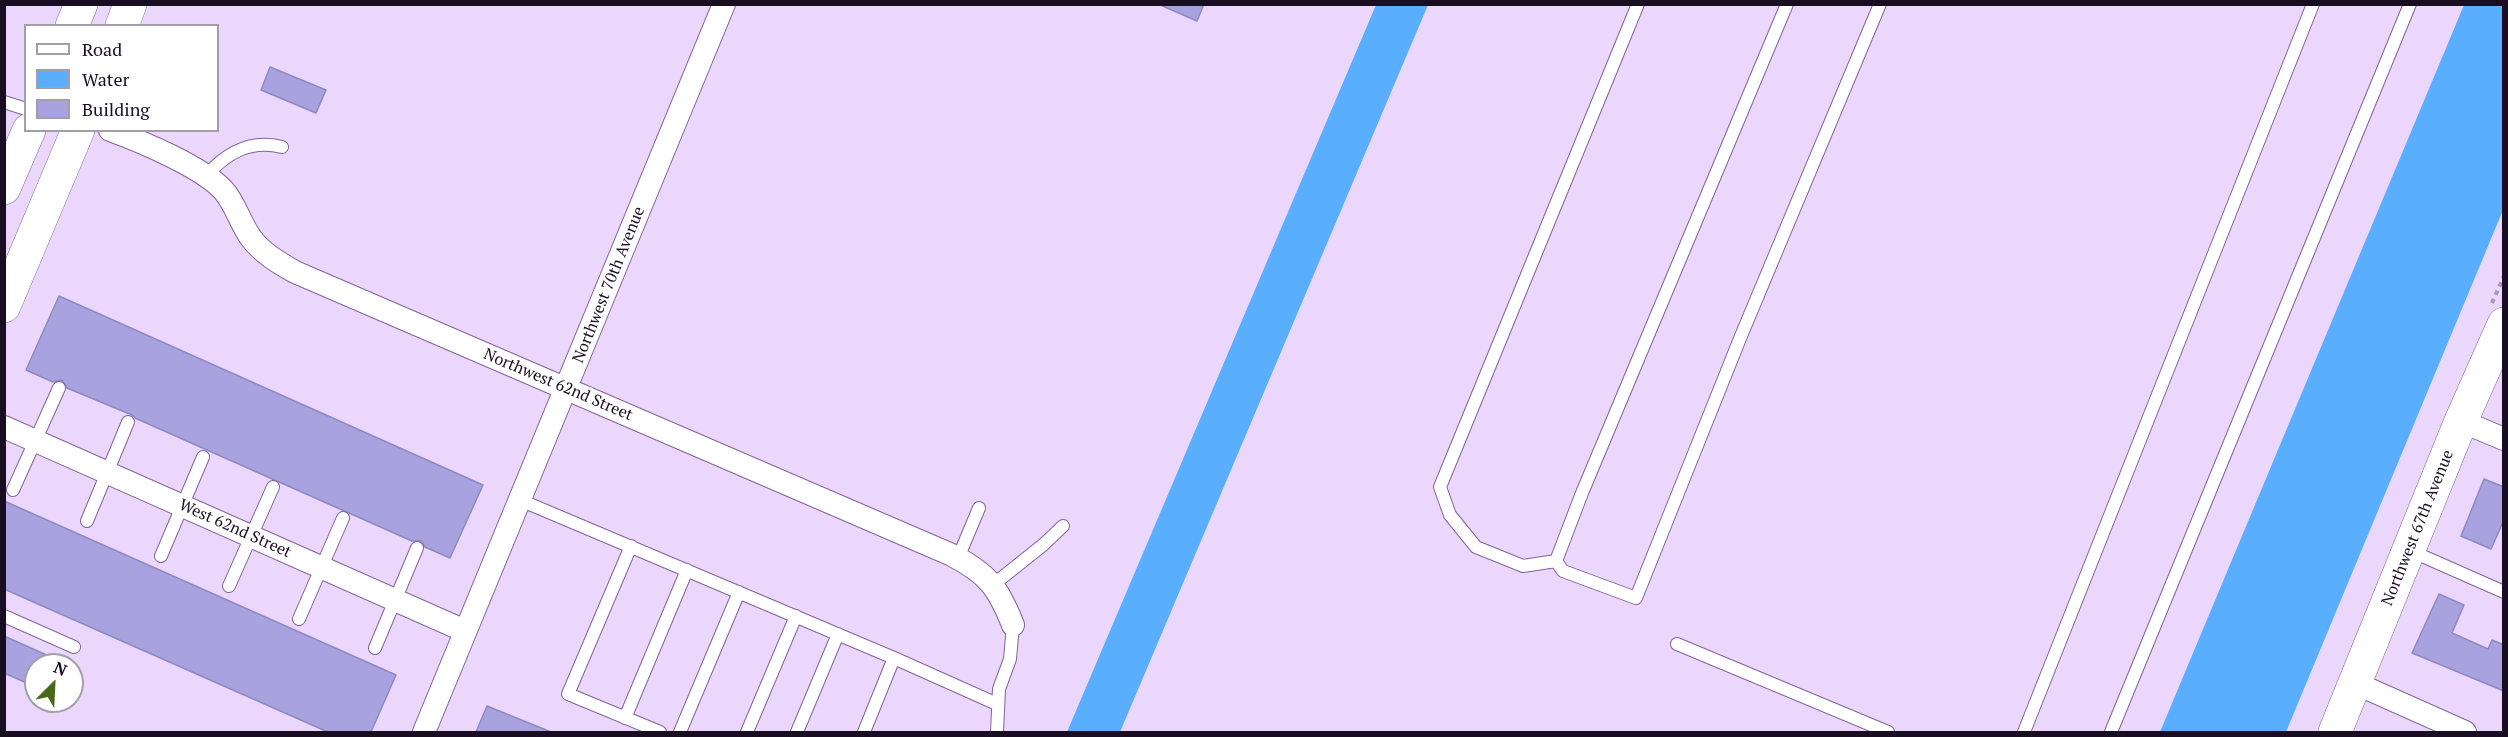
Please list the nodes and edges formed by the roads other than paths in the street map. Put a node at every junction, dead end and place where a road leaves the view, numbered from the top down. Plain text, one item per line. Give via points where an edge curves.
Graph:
1 (81, 4) edge
2 (130, 4) edge
3 (724, 4) edge
4 (1638, 4) edge
5 (1787, 4) edge
6 (1880, 4) edge
7 (2313, 4) edge
8 (2410, 4) edge
9 (73, 24) edge
10 (123, 24) edge
11 (4, 102) edge
12 (24, 108) edge
13 (28, 132) edge
14 (77, 132) edge
15 (114, 132) edge
16 (282, 147) dead end
17 (206, 176) junction
18 (4, 188) edge
19 (4, 306) edge
20 (2504, 324) edge
21 (59, 388) dead end
22 (567, 389) junction
23 (2461, 421) junction
24 (128, 422) dead end
25 (4, 427) edge
26 (2504, 439) edge
27 (35, 440) junction
28 (203, 457) dead end
29 (107, 473) junction
30 (273, 488) dead end
31 (12, 490) dead end
32 (520, 500) junction
33 (182, 506) junction
34 (979, 508) dead end
35 (343, 518) dead end
36 (87, 521) dead end
37 (1063, 526) dead end
38 (251, 536) junction
39 (631, 546) junction
40 (417, 548) dead end
41 (2409, 550) junction
42 (160, 556) dead end
43 (958, 558) junction
44 (1556, 561) junction
45 (322, 567) junction
46 (687, 570) junction
47 (994, 584) junction
48 (229, 586) dead end
49 (739, 592) junction
50 (2504, 592) edge
51 (395, 600) junction
52 (4, 616) edge
53 (796, 616) junction
54 (299, 619) dead end
55 (1013, 625) joint
56 (465, 631) junction
57 (838, 634) junction
58 (1677, 644) dead end
59 (74, 647) dead end
60 (375, 648) dead end
61 (894, 658) junction
62 (2355, 683) junction
63 (997, 704) junction
64 (625, 718) junction
65 (424, 732) edge
66 (660, 732) edge
67 (680, 732) edge
68 (747, 732) edge
69 (797, 732) edge
70 (864, 732) edge
71 (996, 732) edge
72 (1888, 732) edge
73 (2024, 732) edge
74 (2111, 732) edge
75 (2335, 732) edge
76 (2465, 732) edge

1 - 9 street
2 - 10 street
3 - 22 street, Northwest 70th Avenue
4 - 44 lane via 1440,487 1450,515 1476,547 1523,566
5 - 44 lane
6 - 44 lane via 1636,598 1563,571
7 - 73 lane
8 - 74 lane
11 - 12 lane
13 - 18 street
14 - 19 street
15 - 17 street, Northwest 62nd Street
16 - 17 lane via 248,146 228,155
17 - 22 street, Northwest 62nd Street via 231,200 251,238 295,272
20 - 23 street, Northwest 67th Avenue
21 - 27 lane
22 - 32 street, Northwest 70th Avenue
22 - 43 street, Northwest 62nd Street
23 - 26 street
23 - 41 street, Northwest 67th Avenue
24 - 29 lane
25 - 27 street, West 62nd Street
27 - 29 street, West 62nd Street
27 - 31 lane
28 - 33 lane
29 - 33 street, West 62nd Street
29 - 36 lane
30 - 38 lane
32 - 39 lane
32 - 56 street, Northwest 70th Avenue
33 - 38 street, West 62nd Street
33 - 42 lane
34 - 43 lane
35 - 45 lane
37 - 47 lane
38 - 45 street, West 62nd Street
38 - 48 lane
39 - 46 lane
39 - 64 lane via 568,694
40 - 51 lane
41 - 50 lane
41 - 62 street, Northwest 67th Avenue
43 - 47 street, Northwest 62nd Street
45 - 51 street, West 62nd Street
45 - 54 lane
46 - 49 lane
46 - 64 lane
47 - 55 street, Northwest 62nd Street
49 - 53 lane
49 - 67 lane
51 - 56 street, West 62nd Street
51 - 60 lane
52 - 59 lane
53 - 57 lane
53 - 68 lane
55 - 63 lane via 1010,659
56 - 65 street, Northwest 70th Avenue
57 - 61 lane
57 - 69 lane
58 - 72 lane
61 - 63 lane
61 - 70 lane
62 - 75 street, Northwest 67th Avenue
62 - 76 street
63 - 71 lane
64 - 66 lane

